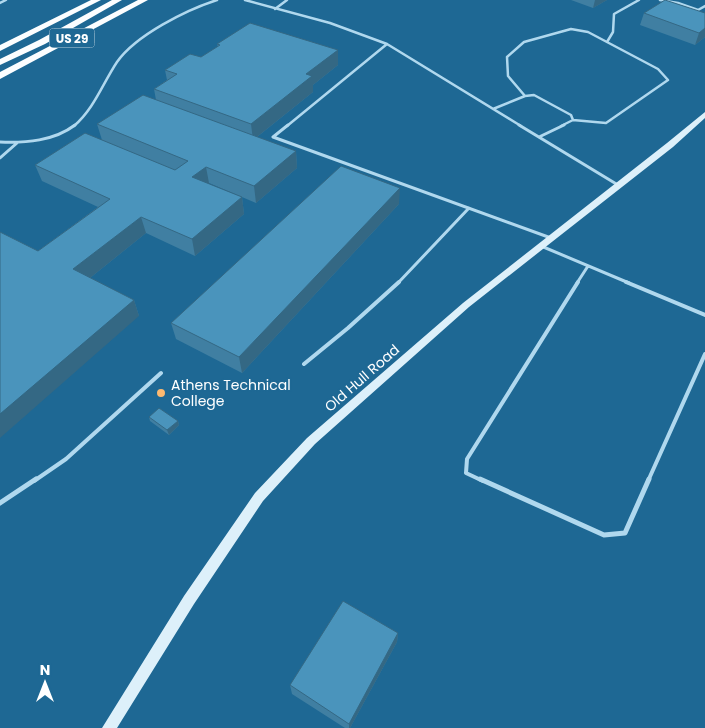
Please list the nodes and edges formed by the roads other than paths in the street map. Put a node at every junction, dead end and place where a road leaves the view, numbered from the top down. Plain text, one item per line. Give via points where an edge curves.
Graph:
1 (6, 0) edge
2 (98, 0) edge
3 (118, 0) edge
4 (144, 0) edge
5 (217, 0) edge
6 (245, 0) edge
7 (287, 0) edge
8 (639, 0) edge
9 (660, 0) edge
10 (0, 3) edge
11 (705, 6) edge
12 (275, 9) junction
13 (698, 10) junction
14 (705, 13) edge
15 (607, 42) junction
16 (387, 44) junction
17 (0, 48) edge
18 (0, 62) edge
19 (0, 76) edge
20 (525, 96) junction
21 (493, 109) junction
22 (705, 114) edge
23 (573, 120) junction
24 (539, 137) junction
25 (0, 142) edge
26 (17, 143) junction
27 (0, 158) edge
28 (618, 185) junction
29 (469, 208) junction
30 (551, 238) junction
31 (541, 246) junction
32 (588, 266) junction
33 (705, 315) edge
34 (705, 354) edge
35 (304, 364) dead end
36 (161, 373) dead end
37 (0, 502) edge
38 (109, 728) edge

1 - 10 lane
2 - 17 highway, US 29
3 - 18 highway
4 - 19 highway, US 29
5 - 26 lane via 194,8 134,44 119,59 75,125 36,141
6 - 12 lane
7 - 12 lane
8 - 15 lane via 614,14 614,32
9 - 13 lane
11 - 13 lane
12 - 16 lane via 330,23
13 - 14 lane
15 - 20 lane via 588,32 571,29 524,42 507,57 508,76
15 - 23 lane via 658,69 668,80 606,123
16 - 21 lane
16 - 29 lane via 273,137
20 - 21 lane
20 - 23 lane via 534,95 571,115
21 - 24 lane
22 - 28 main road, Old Hull Road
23 - 24 lane
24 - 28 lane
25 - 26 lane
26 - 27 lane
28 - 30 main road, Old Hull Road
29 - 30 lane
29 - 35 lane via 412,270 349,330
30 - 31 main road, Old Hull Road
31 - 32 lane
31 - 38 main road, Old Hull Road via 466,305 311,441 259,497 189,600
32 - 33 lane
32 - 34 lane via 468,459 466,473 604,535 626,533
36 - 37 lane via 66,459

